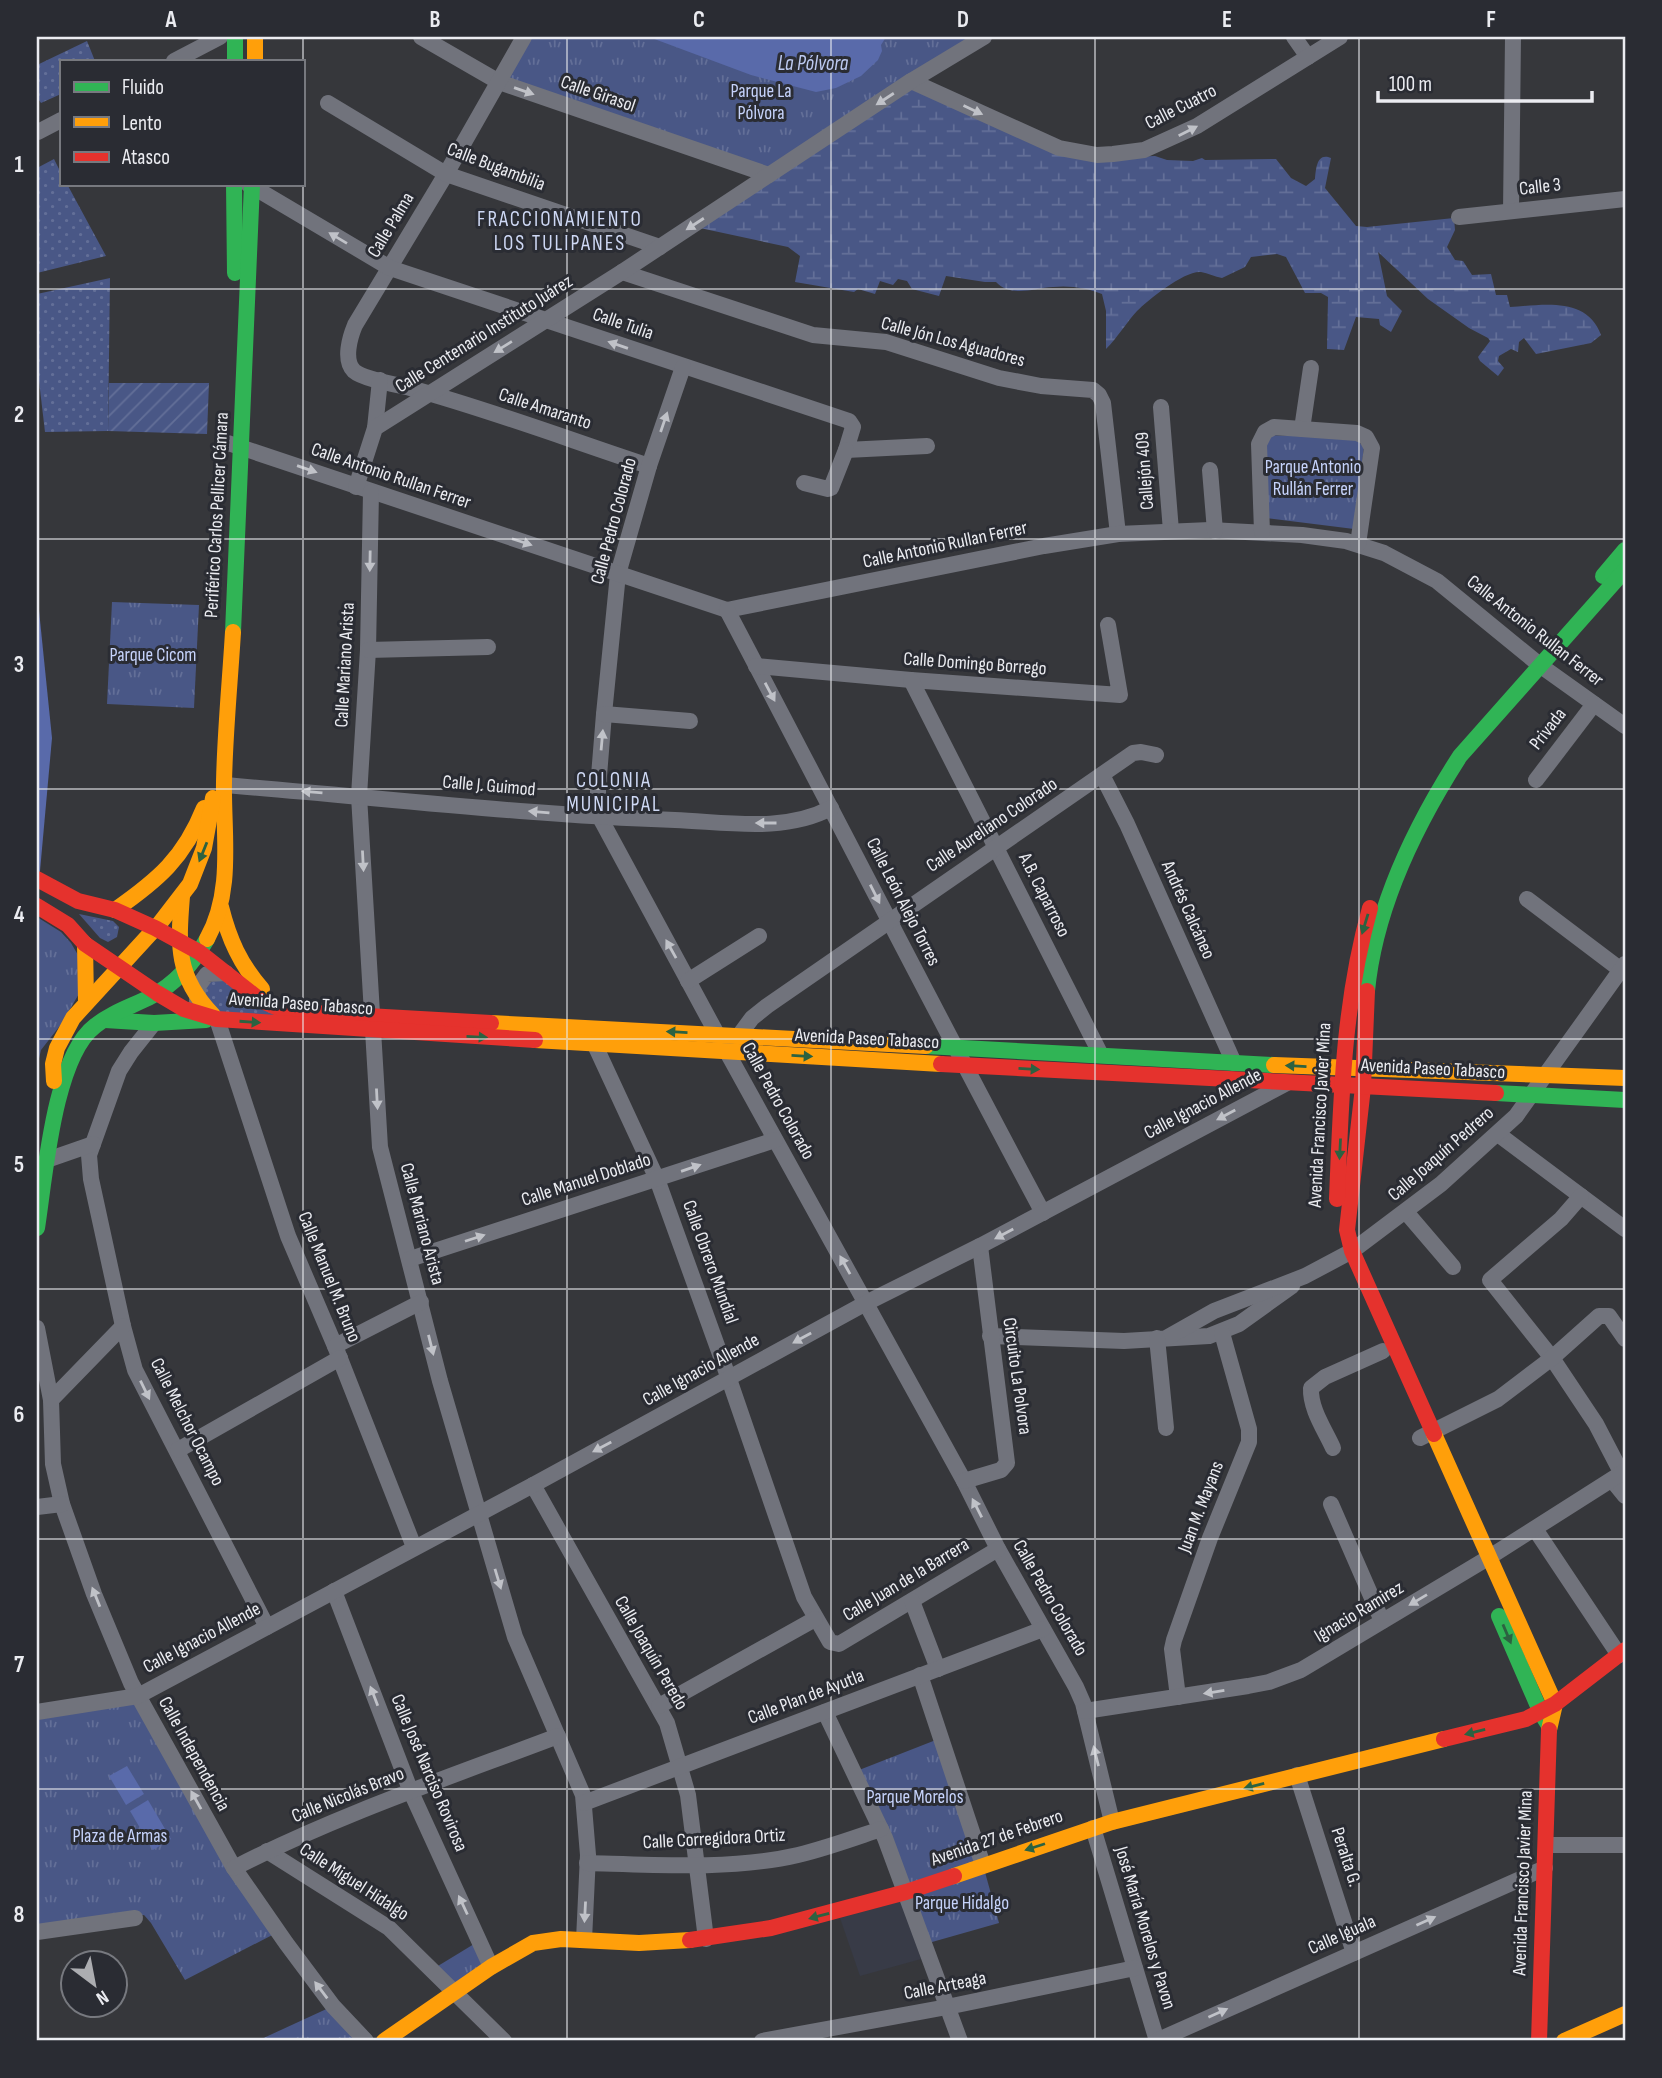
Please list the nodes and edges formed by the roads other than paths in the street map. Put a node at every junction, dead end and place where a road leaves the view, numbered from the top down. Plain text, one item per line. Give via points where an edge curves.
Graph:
1 (220, 37) edge
2 (235, 37) edge
3 (255, 37) edge
4 (421, 37) edge
5 (524, 37) edge
6 (984, 37) edge
7 (1294, 37) edge
8 (1340, 37) edge
9 (1513, 37) edge
10 (1308, 57) junction
11 (176, 60) edge
12 (235, 60) edge
13 (255, 60) edge
14 (911, 81) junction
15 (499, 82) junction
16 (328, 103) dead end
17 (60, 121) edge
18 (38, 132) edge
19 (446, 174) junction
20 (769, 176) junction
21 (234, 186) edge
22 (251, 186) edge
23 (253, 186) edge
24 (1625, 200) edge
25 (1511, 212) junction
26 (1459, 216) dead end
27 (660, 247) junction
28 (390, 268) junction
29 (622, 272) junction
30 (546, 320) junction
31 (683, 366) junction
32 (1311, 368) dead end
33 (380, 380) junction
34 (428, 393) junction
35 (1161, 407) dead end
36 (375, 428) junction
37 (1302, 429) junction
38 (235, 445) junction
39 (928, 446) dead end
40 (846, 450) junction
41 (649, 466) junction
42 (1210, 470) dead end
43 (804, 484) dead end
44 (364, 490) junction
45 (1171, 531) junction
46 (1215, 531) junction
47 (1262, 532) junction
48 (1118, 534) junction
49 (1358, 544) junction
50 (1625, 550) edge
51 (1625, 570) edge
52 (618, 575) junction
53 (727, 610) junction
54 (1108, 625) dead end
55 (488, 647) dead end
56 (368, 649) junction
57 (1536, 662) junction
58 (756, 666) junction
59 (911, 680) junction
60 (1594, 704) junction
61 (604, 714) junction
62 (690, 720) dead end
63 (1625, 726) edge
64 (216, 751) junction
65 (1156, 755) dead end
66 (1101, 775) junction
67 (1535, 780) dead end
68 (224, 785) junction
69 (359, 796) junction
70 (831, 808) junction
71 (600, 817) junction
72 (996, 848) junction
73 (37, 879) edge
74 (182, 896) junction
75 (1527, 899) dead end
76 (37, 906) edge
77 (221, 907) junction
78 (115, 910) junction
79 (888, 920) junction
80 (155, 928) junction
81 (759, 936) dead end
82 (178, 940) junction
83 (85, 944) junction
84 (199, 952) junction
85 (119, 967) junction
86 (1623, 967) edge
87 (182, 972) junction
88 (226, 973) junction
89 (688, 981) junction
90 (157, 993) junction
91 (86, 1001) junction
92 (197, 1001) junction
93 (280, 1009) junction
94 (217, 1019) junction
95 (103, 1020) junction
96 (154, 1023) junction
97 (372, 1023) junction
98 (717, 1034) junction
99 (738, 1036) junction
100 (594, 1043) junction
101 (953, 1047) junction
102 (727, 1052) junction
103 (1101, 1055) junction
104 (1234, 1063) junction
105 (964, 1065) junction
106 (1344, 1069) junction
107 (1547, 1074) junction
108 (1364, 1078) junction
109 (1625, 1079) edge
110 (1287, 1083) junction
111 (1343, 1086) junction
112 (1533, 1095) junction
113 (1625, 1100) edge
114 (58, 1104) junction
115 (1498, 1134) junction
116 (775, 1140) junction
117 (93, 1144) junction
118 (47, 1160) junction
119 (657, 1179) junction
120 (1581, 1196) junction
121 (1406, 1212) junction
122 (1043, 1213) junction
123 (37, 1228) edge
124 (1625, 1229) edge
125 (980, 1247) junction
126 (1346, 1254) junction
127 (410, 1259) junction
128 (1453, 1267) dead end
129 (1305, 1276) junction
130 (421, 1302) junction
131 (866, 1303) junction
132 (122, 1326) junction
133 (37, 1328) edge
134 (1222, 1333) junction
135 (990, 1336) junction
136 (1163, 1338) junction
137 (1625, 1339) edge
138 (1383, 1351) junction
139 (337, 1352) junction
140 (1552, 1358) junction
141 (729, 1379) junction
142 (51, 1400) junction
143 (1166, 1429) dead end
144 (1426, 1435) junction
145 (1333, 1448) dead end
146 (178, 1450) junction
147 (1620, 1475) edge
148 (964, 1481) junction
149 (533, 1485) junction
150 (1625, 1496) edge
151 (62, 1504) junction
152 (1331, 1504) dead end
153 (37, 1507) edge
154 (478, 1514) junction
155 (1535, 1529) junction
156 (414, 1548) junction
157 (998, 1549) junction
158 (1483, 1562) junction
159 (334, 1591) junction
160 (912, 1601) junction
161 (815, 1619) junction
162 (1382, 1621) junction
163 (267, 1626) junction
164 (1042, 1629) junction
165 (1622, 1653) edge
166 (938, 1668) junction
167 (920, 1675) junction
168 (138, 1696) junction
169 (1178, 1697) junction
170 (659, 1706) junction
171 (1084, 1711) junction
172 (37, 1712) edge
173 (825, 1712) junction
174 (1548, 1714) junction
175 (558, 1736) junction
176 (681, 1767) junction
177 (1297, 1775) junction
178 (411, 1792) junction
179 (584, 1803) junction
180 (1112, 1822) junction
181 (1093, 1828) junction
182 (881, 1829) junction
183 (1546, 1845) junction
184 (1625, 1845) edge
185 (267, 1851) junction
186 (587, 1863) junction
187 (698, 1865) junction
188 (983, 1865) junction
189 (234, 1868) junction
190 (1545, 1868) junction
191 (906, 1892) junction
192 (135, 1919) dead end
193 (37, 1932) edge
194 (706, 1939) junction
195 (584, 1940) junction
196 (1354, 1953) junction
197 (491, 1967) junction
198 (1135, 1968) junction
199 (455, 1992) junction
200 (947, 2007) junction
201 (1625, 2014) edge
202 (366, 2041) edge
203 (384, 2041) edge
204 (504, 2041) edge
205 (762, 2041) edge
206 (960, 2041) edge
207 (1156, 2041) edge
208 (1539, 2041) edge
209 (1564, 2041) edge

1 - 11 street
2 - 12 main road
3 - 13 main road
4 - 15 street, Calle Girasol
5 - 15 street, Calle Palma
6 - 14 street, Calle Centenario Instituto Juárez
7 - 10 street
8 - 10 street, Calle Cuatro
9 - 25 street
14 -> 10 street, Calle Cuatro via 1050,145 1113,154 1144,150 1180,135
14 -> 20 street, Calle Centenario Instituto Juárez
15 - 19 street, Calle Palma
15 -> 20 street, Calle Girasol
16 - 19 street, Calle Bugambilia
17 - 18 street
19 - 27 street, Calle Bugambilia
19 - 28 street, Calle Palma
20 -> 27 street, Calle Centenario Instituto Juárez
21 - 38 main road, Periférico Carlos Pellicer Cámara
22 - 38 main road, Periférico Carlos Pellicer Cámara
28 -> 23 street, Calle Tulia
24 - 25 street, Calle 3
25 - 26 street, Calle 3
27 - 29 street, Calle Centenario Instituto Juárez
28 - 30 street, Calle Tulia
28 - 33 street, Calle Palma via 355,325 349,345 354,371
29 - 30 street, Calle Centenario Instituto Juárez
29 - 48 street, Calle Jón Los Aguadores via 794,331 886,342 999,378 1093,390 1103,403
31 -> 30 street, Calle Tulia
30 -> 34 street, Calle Centenario Instituto Juárez
31 - 40 street, Calle Tulia via 849,421 853,428
41 -> 31 street, Calle Pedro Colorado
32 - 37 street
33 - 34 street, Calle Palma
33 - 36 street
34 - 36 street, Calle Centenario Instituto Juárez
34 - 41 street, Calle Amaranto
35 - 45 street, Callejón 409
36 - 44 street
37 - 47 street via 1274,427 1261,438
37 - 49 street via 1357,433 1371,444
38 -> 44 street, Calle Antonio Rullan Ferrer
38 - 64 main road, Periférico Carlos Pellicer Cámara
38 - 68 main road, Periférico Carlos Pellicer Cámara
39 - 40 street
40 - 43 street via 831,488
41 - 52 street, Calle Pedro Colorado
42 - 46 street
44 -> 52 street, Calle Antonio Rullan Ferrer
44 -> 56 street, Calle Mariano Arista
45 - 46 street, Calle Antonio Rullan Ferrer
45 - 48 street, Calle Antonio Rullan Ferrer
46 - 47 street, Calle Antonio Rullan Ferrer
47 - 49 street, Calle Antonio Rullan Ferrer
48 - 53 street, Calle Antonio Rullan Ferrer
49 - 57 street, Calle Antonio Rullan Ferrer via 1437,581
50 - 57 main road, Avenida Francisco Javier Mina
51 - 57 main road, Avenida Francisco Javier Mina
52 - 53 street, Calle Antonio Rullan Ferrer
52 - 61 street, Calle Pedro Colorado
53 - 58 street, Calle León Alejo Torres
54 - 59 street, Calle Domingo Borrego via 1121,695
55 - 56 street
56 - 69 street, Calle Mariano Arista
57 - 60 street, Calle Antonio Rullan Ferrer
57 -> 106 main road, Avenida Francisco Javier Mina via 1450,749 1392,854 1355,958
57 - 108 main road, Avenida Francisco Javier Mina via 1440,788 1388,895 1372,957
58 - 59 street, Calle Domingo Borrego
58 -> 70 street, Calle León Alejo Torres
59 - 72 street, A.B. Caparroso
60 - 63 street, Calle Antonio Rullan Ferrer
60 - 67 street, Privada
61 - 62 street
71 -> 61 street, Calle Pedro Colorado via 597,800
64 -> 74 main road, Periférico Carlos Pellicer Cámara via 207,842
64 - 78 main road via 204,809 187,847 158,880
65 - 66 street, Calle Aureliano Colorado via 1133,753
66 - 72 street, Calle Aureliano Colorado
66 - 104 street, Andrés Calcáneo
69 -> 68 street, Calle J. Guimod
68 - 77 main road, Periférico Carlos Pellicer Cámara via 226,849
71 -> 69 street, Calle J. Guimod
69 -> 97 street, Calle Mariano Arista
70 -> 71 street, Calle J. Guimod via 800,820 766,824
70 -> 79 street, Calle León Alejo Torres
89 -> 71 street, Calle Pedro Colorado
72 - 79 street, Calle Aureliano Colorado
72 - 103 street, A.B. Caparroso
73 - 78 main road, Avenida Paseo Tabasco via 78,901
74 - 80 main road, Periférico Carlos Pellicer Cámara
74 - 82 main road
75 - 86 street
76 - 83 main road, Avenida Paseo Tabasco via 68,925
77 - 84 main road, Periférico Carlos Pellicer Cámara
77 - 93 main road via 236,956
78 - 80 main road, Avenida Paseo Tabasco
79 - 99 street, Calle Aureliano Colorado via 767,1006
79 - 101 street, Calle León Alejo Torres
80 - 82 main road, Avenida Paseo Tabasco
80 - 85 main road, Periférico Carlos Pellicer Cámara
81 - 89 street
82 - 84 main road, Avenida Paseo Tabasco
82 - 87 main road
83 - 85 main road, Avenida Paseo Tabasco
83 - 91 main road
84 - 87 main road, Periférico Carlos Pellicer Cámara
84 - 88 main road, Avenida Paseo Tabasco
85 - 90 main road, Avenida Paseo Tabasco
85 - 91 main road, Periférico Carlos Pellicer Cámara
86 - 107 street, Calle Joaquín Pedrero
87 - 90 main road, Periférico Carlos Pellicer Cámara
87 - 92 main road
88 - 92 street via 207,974 199,985
88 - 93 main road, Avenida Paseo Tabasco via 260,1000
89 - 98 street, Calle Pedro Colorado
90 - 94 main road, Avenida Paseo Tabasco via 184,1009
90 - 95 main road, Periférico Carlos Pellicer Cámara
91 - 114 main road, Periférico Carlos Pellicer Cámara via 56,1052 53,1075
92 - 94 main road
93 - 97 main road, Avenida Paseo Tabasco
94 - 96 main road
94 -> 97 main road, Avenida Paseo Tabasco
94 - 139 street, Calle Manuel M. Bruno via 288,1236
95 - 96 main road
95 - 114 main road, Periférico Carlos Pellicer Cámara via 76,1045
96 - 117 street, Calle Melchor Ocampo via 119,1071
98 -> 97 main road, Avenida Paseo Tabasco
97 -> 100 main road, Avenida Paseo Tabasco
97 -> 127 street, Calle Mariano Arista via 380,1147
98 - 99 main road, Avenida Paseo Tabasco
98 - 102 street, Calle Pedro Colorado
99 - 101 main road, Avenida Paseo Tabasco
99 - 102 street, Calle Aureliano Colorado
100 - 102 main road, Avenida Paseo Tabasco
100 - 119 street, Calle Obrero Mundial
101 - 103 main road, Avenida Paseo Tabasco
101 - 105 street, Calle León Alejo Torres
102 -> 105 main road, Avenida Paseo Tabasco
102 - 116 street, Calle Pedro Colorado
103 - 104 main road, Avenida Paseo Tabasco
106 -> 104 main road, Avenida Paseo Tabasco
105 -> 110 main road, Avenida Paseo Tabasco
105 - 122 street, Calle León Alejo Torres
106 - 108 main road, Avenida Paseo Tabasco
106 - 111 main road, Avenida Francisco Javier Mina
107 - 108 main road, Avenida Paseo Tabasco
107 - 109 main road, Avenida Paseo Tabasco
107 - 112 street, Calle Joaquín Pedrero
108 - 111 main road, Avenida Paseo Tabasco
108 - 112 main road, Avenida Paseo Tabasco
108 - 126 main road, Avenida Francisco Javier Mina
110 - 111 main road, Avenida Paseo Tabasco
110 -> 122 street, Calle Ignacio Allende
111 -> 126 main road, Avenida Francisco Javier Mina via 1335,1231
112 - 113 main road, Avenida Paseo Tabasco
112 - 115 street, Calle Joaquín Pedrero
114 - 118 main road
115 - 120 street
115 - 121 street, Calle Joaquín Pedrero
119 -> 116 street, Calle Manuel Doblado
131 -> 116 street, Calle Pedro Colorado
117 - 118 street
117 - 132 street, Calle Melchor Ocampo via 89,1166
118 - 123 main road
127 -> 119 street, Calle Manuel Doblado
119 - 141 street, Calle Obrero Mundial
120 - 124 street
120 - 140 street via 1490,1280
121 - 126 street, Calle Joaquín Pedrero
121 - 128 street
122 -> 125 street, Calle Ignacio Allende
125 - 131 street, Calle Ignacio Allende
125 - 135 street, Circuito La Polvora
126 - 129 street, Calle Joaquín Pedrero
126 - 138 main road, Avenida Francisco Javier Mina
126 - 144 main road, Avenida Francisco Javier Mina
127 - 130 street, Calle Mariano Arista
129 - 134 street, Calle Joaquín Pedrero
129 - 136 street, Calle Joaquín Pedrero via 1214,1311
130 - 139 street
130 -> 154 street, Calle Mariano Arista
131 -> 141 street, Calle Ignacio Allende
131 - 148 street, Calle Pedro Colorado
132 - 142 street
132 -> 146 street, Calle Melchor Ocampo via 141,1383
133 - 142 street, Calle Independencia
134 - 136 street, Calle Joaquín Pedrero
134 - 169 street, Juan M. Mayans via 1250,1436 1174,1640
135 - 136 street, Calle Joaquín Pedrero
135 - 148 street, Circuito La Polvora via 1007,1462 1001,1470
136 - 143 street
137 - 140 street via 1604,1314
138 - 144 main road, Avenida Francisco Javier Mina
138 - 145 street via 1311,1388
139 - 146 street
139 - 156 street, Calle Manuel M. Bruno
140 - 144 street via 1497,1399
140 - 147 street via 1596,1424
141 -> 149 street, Calle Ignacio Allende
141 - 161 street, Calle Obrero Mundial via 799,1585
142 - 151 street, Calle Independencia via 53,1464
144 - 158 main road, Avenida Francisco Javier Mina
146 - 163 street, Calle Melchor Ocampo
147 - 150 street
147 - 155 street, Ignacio Ramirez
157 -> 148 street, Calle Pedro Colorado
149 - 154 street, Calle Ignacio Allende
149 - 170 street, Calle Joaquín Peredo
151 - 153 street
168 -> 151 street, Calle Independencia
152 - 162 street
154 - 156 street, Calle Ignacio Allende
154 -> 175 street, Calle Mariano Arista via 518,1644
155 - 158 street, Ignacio Ramirez
155 - 165 street
156 - 159 street, Calle Ignacio Allende
157 - 160 street, Calle Juan de la Barrera
157 - 164 street, Calle Pedro Colorado
158 -> 162 street, Ignacio Ramirez
158 - 174 main road, Avenida Francisco Javier Mina
159 - 163 street, Calle Ignacio Allende
178 -> 159 street, Calle José Narciso Rovirosa
160 - 161 street, Calle Juan de la Barrera via 838,1644 830,1643
160 - 166 street
161 - 170 street, Calle Juan de la Barrera
162 -> 169 street, Ignacio Ramirez via 1280,1678
163 - 168 street, Calle Ignacio Allende
164 - 166 street, Calle Plan de Ayutla
164 - 171 street, Calle Pedro Colorado
165 - 174 main road, Avenida 27 de Febrero
166 - 167 street, Calle Plan de Ayutla
167 - 173 street, Calle Plan de Ayutla
167 - 188 street
168 - 172 street, Calle Ignacio Allende
189 -> 168 street, Calle Independencia
169 - 171 street, Ignacio Ramirez
170 - 176 street, Calle Joaquín Peredo
180 -> 171 street, Calle Pedro Colorado
173 - 176 street, Calle Plan de Ayutla
173 - 182 street
174 -> 177 main road, Avenida 27 de Febrero
174 - 183 main road, Avenida Francisco Javier Mina
175 - 178 street, Calle Nicolás Bravo
175 - 179 street, Calle Mariano Arista
176 - 179 street, Calle Plan de Ayutla
176 - 187 street, Calle Joaquín Peredo
177 -> 180 main road, Avenida 27 de Febrero
177 - 196 street, Peralta G.
178 - 185 street, Calle Nicolás Bravo
197 -> 178 street, Calle José Narciso Rovirosa
179 - 186 street, Calle Mariano Arista
180 - 181 main road, Avenida 27 de Febrero
181 -> 188 main road, Avenida 27 de Febrero
181 - 198 street, José María Morelos y Pavon
182 - 187 street, Calle Corregidora Ortiz via 797,1855
182 - 191 street
183 - 184 street
183 - 190 main road, Avenida Francisco Javier Mina
185 - 189 street, Calle Nicolás Bravo
185 - 199 street, Calle Miguel Hidalgo via 389,1928
186 - 187 street, Calle Corregidora Ortiz
186 -> 195 street, Calle Mariano Arista
187 - 194 street, Calle Joaquín Peredo
188 - 191 main road, Avenida 27 de Febrero
202 -> 189 street, Calle Independencia via 333,2006
196 -> 190 street, Calle Iguala
190 - 208 main road, Avenida Francisco Javier Mina
191 -> 194 main road, Avenida 27 de Febrero via 771,1928
191 - 200 street
192 - 193 street
194 - 195 main road, Avenida 27 de Febrero
195 - 197 main road, Avenida 27 de Febrero via 533,1943
207 -> 196 street, Calle Iguala
197 - 199 main road, Avenida 27 de Febrero
198 - 200 street, Calle Arteaga
198 - 207 street, José María Morelos y Pavon
199 - 203 main road, Avenida 27 de Febrero
199 - 204 street, Calle Miguel Hidalgo
200 - 205 street, Calle Arteaga
200 - 206 street
201 - 209 main road

